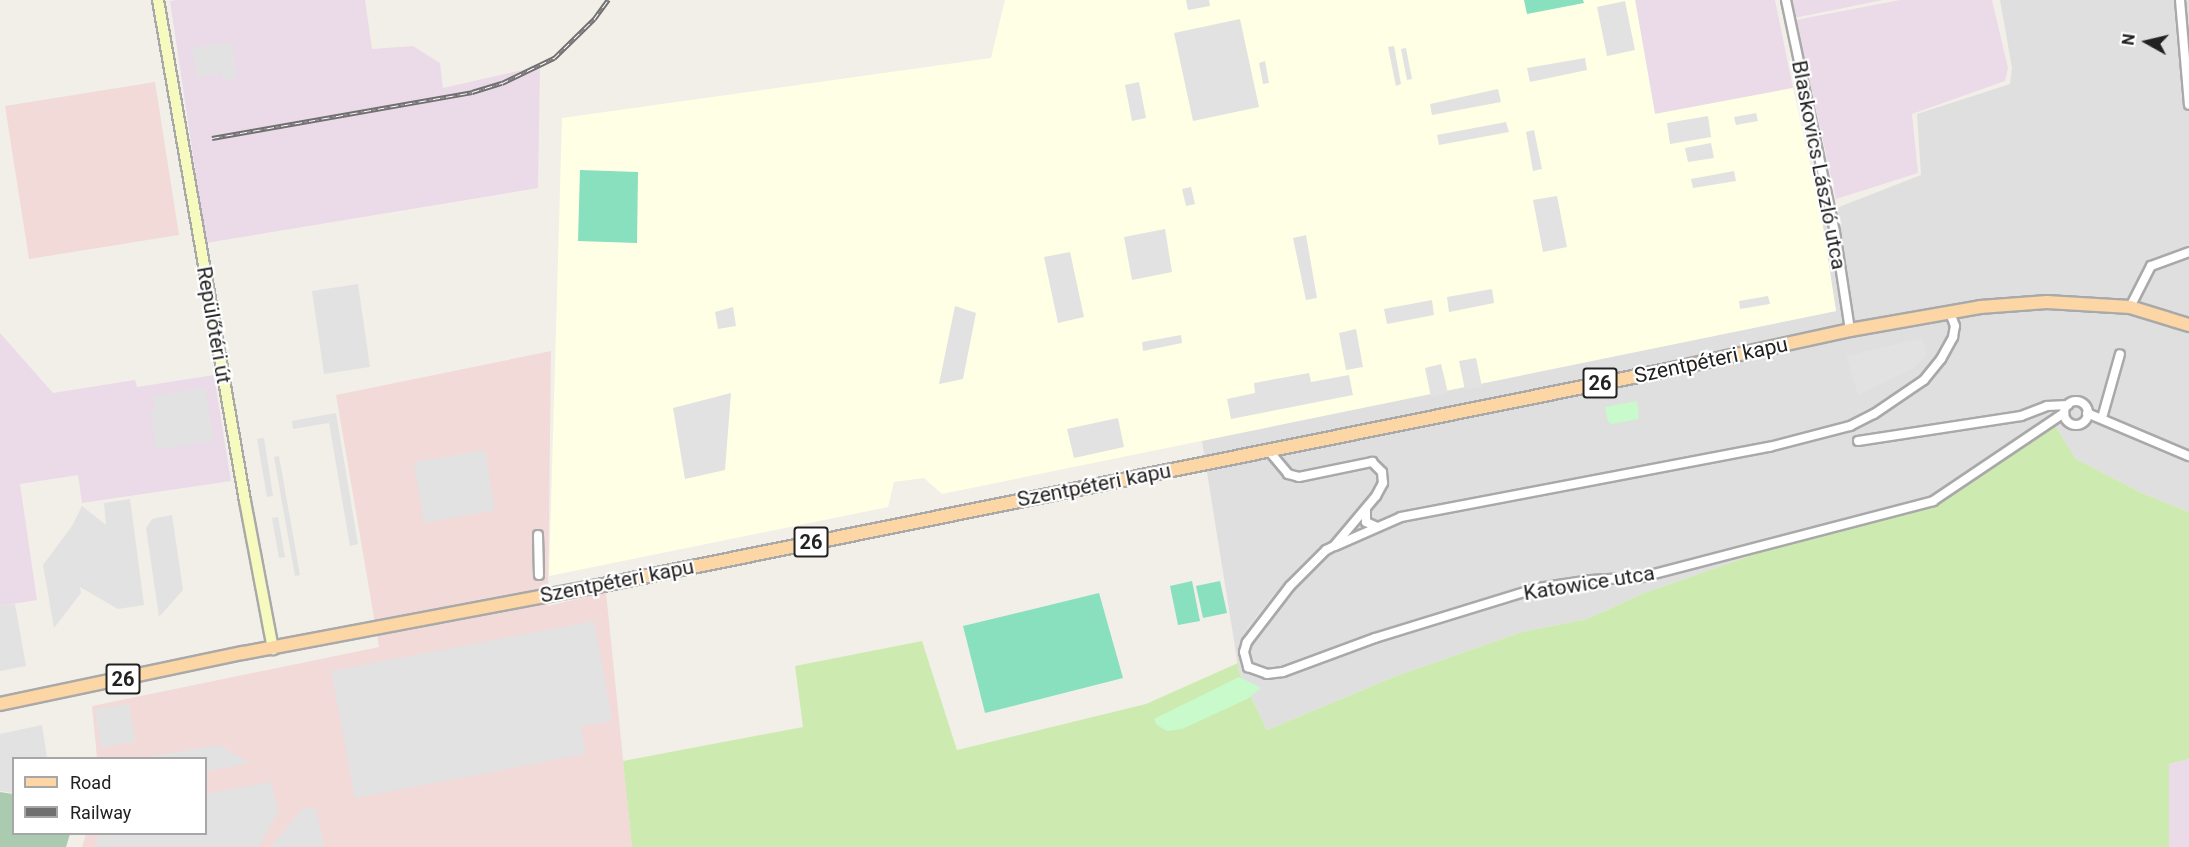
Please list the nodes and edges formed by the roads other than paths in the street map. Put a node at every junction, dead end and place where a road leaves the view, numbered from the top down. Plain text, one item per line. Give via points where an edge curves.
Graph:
1 (158, 0) edge
2 (1786, 0) edge
3 (2180, 0) edge
4 (2189, 105) edge
5 (2189, 252) edge
6 (2130, 307) junction
7 (1950, 313) junction
8 (2189, 325) edge
9 (1850, 330) junction
10 (2120, 354) dead end
11 (2066, 409) junction
12 (2087, 413) junction
13 (2102, 418) junction
14 (1858, 441) dead end
15 (1269, 451) junction
16 (2189, 456) edge
17 (1366, 508) junction
18 (1377, 527) junction
19 (538, 535) dead end
20 (1334, 546) junction
21 (539, 575) dead end
22 (273, 649) junction
23 (0, 704) edge

1 - 22 street, Repülőtéri út
2 - 9 street, Blaskovics László utca via 1835,232
3 - 4 street
5 - 6 street via 2151,266
6 - 7 main road, Szentpéteri kapu / 26 via 2047,302
6 - 8 main road, Szentpéteri kapu / 26
7 - 9 main road, Szentpéteri kapu / 26
7 - 18 street, Katowice utca via 1953,337 1924,380 1850,426 1769,447 1401,517
9 - 15 main road, Szentpéteri kapu / 26
10 - 13 street
11 - 12 street via 2074,402 2082,403
11 - 12 street via 2066,420 2075,425 2085,420
11 - 14 street via 2047,406 2021,416
11 - 20 street, Katowice utca via 1933,501 1642,577 1538,588 1386,634 1283,672 1267,674 1253,670 1245,660 1247,642 1290,586
12 - 13 street
13 - 16 street
15 - 17 street, Katowice utca via 1282,470 1299,477 1372,462 1382,472 1383,483
15 - 22 main road, Szentpéteri kapu / 26
17 - 18 street via 1366,522
17 - 20 street, Katowice utca
18 - 20 street, Katowice utca
19 - 21 street
22 - 23 main road, Szentpéteri kapu / 26

